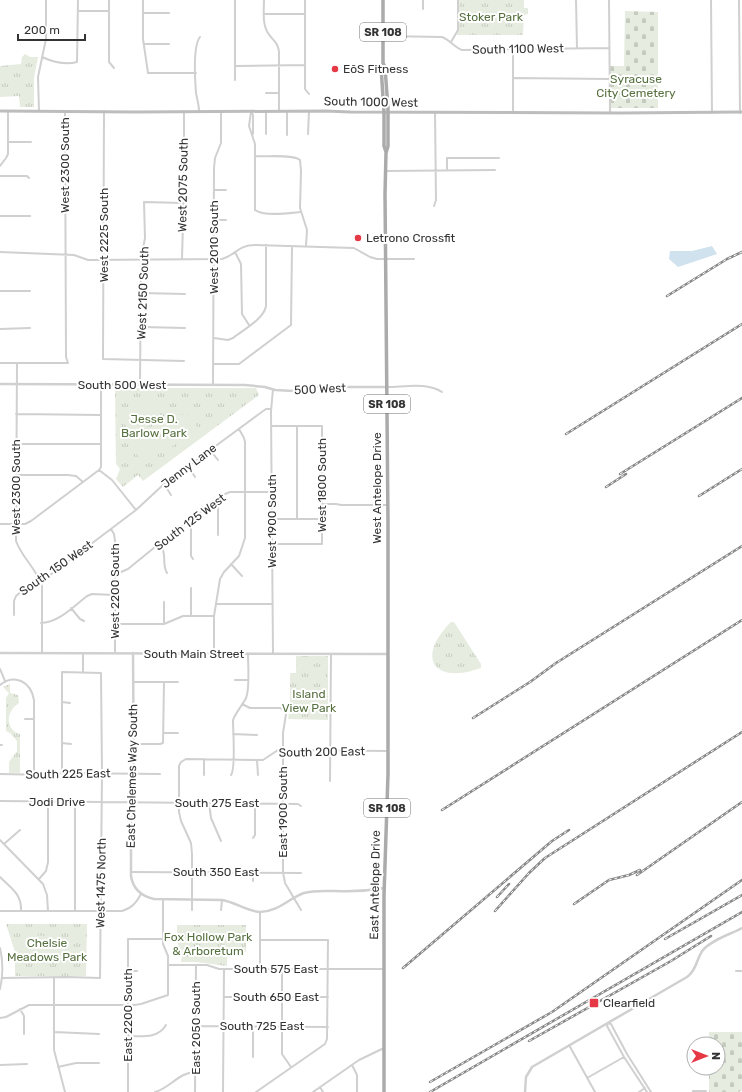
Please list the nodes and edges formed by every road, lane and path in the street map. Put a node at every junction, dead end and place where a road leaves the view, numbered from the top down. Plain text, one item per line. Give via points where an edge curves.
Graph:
1 (46, 0) edge
2 (78, 0) edge
3 (109, 0) edge
4 (143, 0) edge
5 (235, 0) edge
6 (264, 0) edge
7 (305, 0) edge
8 (383, 0) edge
9 (423, 0) edge
10 (458, 0) edge
11 (576, 0) edge
12 (609, 0) edge
13 (711, 0) edge
14 (739, 0) edge
15 (741, 5) edge
16 (423, 9) dead end
17 (78, 11) junction
18 (109, 11) junction
19 (169, 13) dead end
20 (142, 14) junction
21 (264, 14) junction
22 (305, 14) junction
23 (383, 36) junction
24 (200, 37) dead end
25 (741, 39) edge
26 (451, 42) junction
27 (144, 44) junction
28 (169, 44) dead end
29 (577, 48) junction
30 (610, 48) junction
31 (513, 50) junction
32 (42, 57) junction
33 (279, 65) junction
34 (305, 65) junction
35 (236, 66) junction
36 (114, 68) dead end
37 (196, 73) junction
38 (514, 78) junction
39 (609, 79) junction
40 (235, 80) dead end
41 (266, 93) dead end
42 (279, 93) junction
43 (309, 94) dead end
44 (0, 110) edge
45 (251, 110) junction
46 (266, 110) junction
47 (279, 110) junction
48 (8, 111) junction
49 (39, 111) junction
50 (65, 111) junction
51 (104, 111) junction
52 (184, 111) junction
53 (199, 111) junction
54 (221, 111) junction
55 (287, 111) junction
56 (309, 111) junction
57 (387, 112) junction
58 (435, 112) junction
59 (741, 112) edge
60 (513, 113) junction
61 (610, 113) junction
62 (712, 113) junction
63 (266, 134) dead end
64 (287, 134) dead end
65 (308, 134) dead end
66 (8, 142) junction
67 (31, 142) dead end
68 (255, 156) junction
69 (499, 158) dead end
70 (0, 166) edge
71 (436, 170) junction
72 (447, 170) junction
73 (495, 170) dead end
74 (386, 171) junction
75 (0, 176) edge
76 (29, 178) dead end
77 (214, 190) junction
78 (226, 190) dead end
79 (183, 203) junction
80 (434, 206) dead end
81 (300, 212) junction
82 (0, 216) edge
83 (30, 216) dead end
84 (214, 220) junction
85 (226, 220) dead end
86 (266, 245) junction
87 (292, 246) junction
88 (306, 246) junction
89 (0, 252) edge
90 (235, 252) junction
91 (65, 255) junction
92 (141, 259) junction
93 (214, 259) junction
94 (385, 259) junction
95 (414, 259) dead end
96 (104, 260) junction
97 (182, 260) junction
98 (0, 291) edge
99 (30, 291) dead end
100 (141, 293) junction
101 (185, 294) dead end
102 (249, 325) junction
103 (141, 327) junction
104 (30, 328) dead end
105 (184, 328) dead end
106 (0, 329) edge
107 (214, 338) junction
108 (141, 360) junction
109 (184, 361) dead end
110 (0, 363) edge
111 (17, 363) junction
112 (213, 364) junction
113 (0, 384) edge
114 (16, 384) junction
115 (140, 384) junction
116 (213, 384) junction
117 (101, 385) junction
118 (245, 385) joint
119 (387, 387) junction
120 (273, 389) junction
121 (442, 392) dead end
122 (271, 409) junction
123 (16, 414) junction
124 (101, 415) junction
125 (271, 426) junction
126 (297, 426) junction
127 (238, 429) junction
128 (16, 444) junction
129 (101, 444) junction
130 (210, 450) junction
131 (218, 460) dead end
132 (188, 466) junction
133 (100, 470) junction
134 (16, 475) junction
135 (195, 477) dead end
136 (83, 482) junction
137 (164, 484) junction
138 (245, 492) junction
139 (272, 492) junction
140 (171, 494) dead end
141 (214, 501) junction
142 (322, 504) junction
143 (388, 505) junction
144 (136, 510) junction
145 (272, 519) junction
146 (297, 519) junction
147 (322, 519) junction
148 (188, 521) junction
149 (0, 524) edge
150 (16, 524) junction
151 (111, 529) junction
152 (218, 535) dead end
153 (160, 544) junction
154 (272, 544) junction
155 (193, 559) dead end
156 (231, 564) junction
157 (115, 572) junction
158 (166, 573) dead end
159 (242, 576) dead end
160 (40, 580) junction
161 (191, 588) dead end
162 (115, 595) junction
163 (164, 602) dead end
164 (217, 604) junction
165 (272, 604) junction
166 (71, 608) junction
167 (14, 615) dead end
168 (191, 616) junction
169 (214, 616) junction
170 (84, 621) dead end
171 (42, 623) junction
172 (115, 624) junction
173 (164, 624) junction
174 (0, 653) edge
175 (42, 653) junction
176 (83, 653) junction
177 (115, 653) junction
178 (133, 653) junction
179 (214, 654) junction
180 (248, 654) junction
181 (272, 654) junction
182 (331, 654) junction
183 (388, 654) junction
184 (0, 669) edge
185 (83, 673) junction
186 (235, 680) dead end
187 (248, 680) junction
188 (5, 682) junction
189 (133, 682) junction
190 (164, 682) junction
191 (178, 682) dead end
192 (0, 686) edge
193 (62, 702) junction
194 (70, 703) dead end
195 (242, 704) junction
196 (25, 719) dead end
197 (34, 719) junction
198 (164, 733) junction
199 (178, 733) dead end
200 (233, 734) junction
201 (257, 734) dead end
202 (62, 743) junction
203 (71, 744) dead end
204 (133, 744) junction
205 (283, 750) junction
206 (330, 750) junction
207 (388, 751) junction
208 (204, 759) junction
209 (233, 759) junction
210 (257, 760) junction
211 (62, 773) junction
212 (102, 773) junction
213 (133, 773) junction
214 (0, 774) edge
215 (160, 774) dead end
216 (34, 775) junction
217 (204, 775) dead end
218 (231, 775) dead end
219 (258, 775) dead end
220 (330, 781) dead end
221 (0, 801) edge
222 (48, 802) junction
223 (75, 802) junction
224 (102, 802) junction
225 (133, 803) junction
226 (179, 803) junction
227 (209, 803) junction
228 (255, 804) junction
229 (283, 804) junction
230 (301, 806) dead end
231 (20, 830) dead end
232 (253, 838) dead end
233 (0, 840) edge
234 (220, 841) dead end
235 (4, 844) junction
236 (131, 872) junction
237 (192, 872) junction
238 (253, 872) junction
239 (283, 872) junction
240 (301, 873) dead end
241 (0, 878) edge
242 (39, 879) junction
243 (253, 881) dead end
244 (384, 888) junction
245 (141, 894) junction
246 (294, 898) junction
247 (163, 900) junction
248 (192, 900) junction
249 (222, 900) junction
250 (48, 910) junction
251 (192, 910) dead end
252 (221, 910) dead end
253 (301, 910) dead end
254 (0, 911) edge
255 (21, 911) junction
256 (75, 911) junction
257 (101, 911) junction
258 (260, 912) junction
259 (742, 928) edge
260 (163, 939) junction
261 (260, 940) junction
262 (0, 948) edge
263 (168, 965) junction
264 (196, 965) junction
265 (224, 969) junction
266 (260, 969) junction
267 (282, 969) junction
268 (328, 969) junction
269 (384, 969) junction
270 (128, 971) junction
271 (138, 971) dead end
272 (736, 971) dead end
273 (742, 971) edge
274 (54, 977) junction
275 (2, 978) junction
276 (0, 989) edge
277 (224, 997) junction
278 (282, 997) junction
279 (328, 998) junction
280 (54, 1005) junction
281 (128, 1005) junction
282 (20, 1009) junction
283 (0, 1018) edge
284 (608, 1023) junction
285 (166, 1025) dead end
286 (196, 1026) junction
287 (224, 1026) junction
288 (253, 1026) junction
289 (282, 1026) junction
290 (328, 1027) junction
291 (54, 1032) junction
292 (24, 1034) dead end
293 (99, 1034) dead end
294 (128, 1036) junction
295 (569, 1046) junction
296 (384, 1048) junction
297 (253, 1057) dead end
298 (624, 1057) junction
299 (99, 1063) dead end
300 (27, 1064) dead end
301 (0, 1065) edge
302 (352, 1065) junction
303 (58, 1067) junction
304 (291, 1067) junction
305 (196, 1072) junction
306 (587, 1078) junction
307 (320, 1087) junction
308 (648, 1087) junction
309 (645, 1088) junction
310 (702, 1091) edge
311 (706, 1091) dead end
312 (65, 1092) edge
313 (128, 1092) edge
314 (155, 1092) edge
315 (195, 1092) edge
316 (223, 1092) edge
317 (256, 1092) edge
318 (313, 1092) edge
319 (323, 1092) edge
320 (357, 1092) edge
321 (384, 1092) edge
322 (525, 1092) edge
323 (595, 1092) edge
324 (639, 1092) edge
325 (647, 1092) edge
326 (652, 1092) edge
327 (693, 1092) edge

1 - 32 street via 46,39
2 - 17 street
3 - 18 street
4 - 20 street
5 - 35 street
6 - 21 street
7 - 22 street
8 - 23 main road, West Antelope Drive / SR 108
9 - 16 street
10 - 26 street via 458,30
11 - 29 street
12 - 30 street
13 - 62 street
14 - 15 street
15 - 25 street
17 - 18 street
17 - 32 street via 77,62 68,63
18 - 36 street via 109,62
19 - 20 street
20 - 27 street
21 - 22 street
21 - 33 street via 268,33 279,48
22 - 34 street
23 - 26 street, South 1100 West via 442,38
23 - 57 main road, West Antelope Drive / SR 108
24 - 37 street via 197,41
25 - 59 street
26 - 31 street, South 1100 West via 462,50
27 - 28 street
27 - 37 street via 148,73
29 - 30 street, South 1100 West
29 - 31 street, South 1100 West
30 - 39 street
31 - 38 street
32 - 49 street via 38,77
33 - 34 street
33 - 35 street
33 - 42 street
34 - 43 street via 305,89
35 - 40 street
37 - 53 street
38 - 39 street
38 - 60 street
39 - 61 street
41 - 42 street
42 - 47 street
44 - 48 main road, South 1000 West
45 - 46 main road, South 1000 West
45 - 54 main road, South 1000 West
45 - 68 street
46 - 47 main road, South 1000 West
46 - 63 street
47 - 55 main road, South 1000 West
48 - 49 main road, South 1000 West
48 - 66 street
49 - 50 main road, South 1000 West
50 - 51 main road, South 1000 West
50 - 91 street, West 2300 South
51 - 52 main road, South 1000 West
51 - 96 street, West 2225 South
52 - 53 main road, South 1000 West
52 - 79 street, West 2075 South
53 - 54 main road, South 1000 West
54 - 77 street, West 2010 South via 221,143 214,162
55 - 56 main road, South 1000 West
55 - 64 street
56 - 57 main road, South 1000 West
56 - 65 street
57 - 58 main road, South 1000 West
57 - 74 main road, West Antelope Drive / SR 108
58 - 60 main road, South 1000 West
58 - 71 street
59 - 62 main road, South 1000 West
60 - 61 main road, South 1000 West
61 - 62 main road, South 1000 West
66 - 67 street
66 - 70 street via 8,154
68 - 81 street via 299,159
68 - 81 street via 256,210 262,213
69 - 72 street via 447,158
71 - 72 street
71 - 74 street
71 - 80 street
72 - 73 street
74 - 94 main road, West Antelope Drive / SR 108
75 - 76 street
77 - 78 street
77 - 84 street, West 2010 South
79 - 92 street, West 2150 South via 144,202 145,238
79 - 97 street, West 2075 South
81 - 88 street via 306,230
82 - 83 street
84 - 85 street
84 - 93 street, West 2010 South
86 - 87 street
86 - 90 street via 248,245
86 - 102 street via 265,312
87 - 88 street
87 - 112 street via 291,325 238,364
88 - 94 street via 354,248 370,257
89 - 91 street
90 - 93 street via 227,258
90 - 102 street via 241,264 242,314
91 - 96 street via 88,260
91 - 111 street, West 2300 South via 68,363
92 - 96 street
92 - 97 street
92 - 100 street, West 2150 South
93 - 97 street
93 - 107 street, West 2010 South
94 - 95 street
94 - 119 main road, West Antelope Drive / SR 108
96 - 108 street, West 2225 South via 103,359
98 - 99 street
100 - 101 street
100 - 103 street, West 2150 South
102 - 107 street via 231,339
103 - 105 street
103 - 108 street, West 2150 South
104 - 106 street
107 - 112 street, West 2010 South
108 - 109 street
108 - 115 street, West 2150 South
110 - 111 street
111 - 114 street, West 2300 South
112 - 116 street, West 2010 South
113 - 114 street, South 500 West
114 - 117 street, South 500 West
114 - 123 street, West 2300 South
115 - 116 street, South 500 West
115 - 117 street, South 500 West
116 - 118 street, South 500 West
117 - 124 street
118 - 120 street, 500 West
119 - 120 street, 500 West via 316,387 294,391
119 - 121 street, 500 West via 426,386
119 - 143 main road, West Antelope Drive / SR 108
120 - 122 street, West 1900 South
122 - 125 street, West 1900 South
122 - 127 street, Jenny Lane
123 - 124 street
123 - 128 street, West 2300 South
124 - 129 street
125 - 126 street
125 - 139 street, West 1900 South
126 - 142 street, West 1800 South via 322,426
126 - 146 street
127 - 130 street, Jenny Lane
127 - 138 street via 245,442
128 - 129 street
128 - 134 street, West 2300 South
129 - 133 street
130 - 131 street
130 - 132 street, Jenny Lane
132 - 135 street
132 - 137 street, Jenny Lane
133 - 136 street
133 - 144 street via 112,480
134 - 136 street via 68,475 76,476
134 - 150 street, West 2300 South
136 - 150 street via 31,521
137 - 140 street
137 - 144 street, Jenny Lane
138 - 139 street, South 125 West
138 - 141 street, South 125 West via 230,492
138 - 156 street via 245,538 239,556
139 - 145 street, West 1900 South
141 - 148 street, South 125 West
141 - 152 street via 218,508
142 - 143 street
142 - 147 street, West 1800 South
143 - 183 main road, West Antelope Drive / SR 108
144 - 151 street, Jenny Lane
145 - 146 street
145 - 154 street, West 1900 South
146 - 147 street
147 - 154 street, West 1800 South via 322,544
148 - 153 street, South 125 West
148 - 155 street via 191,527
149 - 150 street
150 - 160 street, West 2300 South via 19,550
151 - 157 street, West 2200 South via 115,541
151 - 160 street, South 150 West
153 - 157 street, South 125 West via 128,569
153 - 158 street via 164,550
154 - 165 street, West 1900 South
156 - 159 street
156 - 164 street via 220,579
157 - 162 street, West 2200 South
160 - 167 street, South 150 West via 16,596
160 - 171 street, West 2300 South
161 - 168 street
162 - 166 street via 92,594
162 - 172 street, West 2200 South
163 - 173 street
164 - 165 street
164 - 169 street
165 - 181 street, West 1900 South
166 - 170 street
166 - 171 street via 55,620
168 - 169 street
168 - 173 street via 183,616
169 - 179 street
171 - 175 street, West 2300 South
172 - 173 street
172 - 177 street, West 2200 South
174 - 175 street, South Main Street
175 - 176 street, South Main Street
176 - 177 street, South Main Street
176 - 185 street
177 - 178 street, South Main Street
178 - 179 street, South Main Street
178 - 189 street, East Chelemes Way South
179 - 180 street, South Main Street
180 - 181 street, South Main Street
180 - 187 street
181 - 182 street, South Main Street
182 - 183 street, South Main Street
182 - 206 street
183 - 207 main road, East Antelope Drive / SR 108
184 - 188 street
185 - 193 street via 62,672
185 - 212 street, West 1475 North via 101,673
186 - 187 street
187 - 195 street via 247,695
188 - 192 street
188 - 197 street via 18,680 29,687 34,700
189 - 190 street
189 - 204 street, East Chelemes Way South
190 - 191 street
190 - 198 street
193 - 194 street
193 - 202 street
195 - 200 street via 233,720
195 - 205 street, East 1900 South via 250,708 285,710
196 - 197 street
197 - 216 street
198 - 199 street
198 - 204 street via 163,743
200 - 201 street
200 - 209 street
202 - 203 street
202 - 211 street
204 - 213 street, East Chelemes Way South
205 - 206 street, South 200 East
205 - 210 street, South 200 East via 274,752 263,760
205 - 229 street, East 1900 South
206 - 207 street, South 200 East
206 - 220 street
207 - 244 main road, East Antelope Drive / SR 108
208 - 209 street, South 200 East
208 - 217 street
208 - 226 street, South 200 East via 186,759 181,762
209 - 210 street, South 200 East
209 - 218 street
210 - 219 street
211 - 212 street, South 225 East
211 - 216 street, South 225 East
212 - 213 street, South 225 East
212 - 224 street, West 1475 North
213 - 215 street, South 225 East
213 - 225 street, East Chelemes Way South
214 - 216 street, South 225 East
221 - 222 street, Jodi Drive
222 - 223 street, Jodi Drive
222 - 242 street via 48,862 46,871
223 - 224 street, Jodi Drive
223 - 256 street
224 - 225 street, Jodi Drive
224 - 257 street, West 1475 North
225 - 226 street, South 275 East
225 - 236 street, East Chelemes Way South via 130,831
226 - 227 street, South 275 East
226 - 237 street via 181,820 192,849
227 - 228 street, South 275 East
227 - 234 street via 211,818
228 - 229 street, South 275 East
228 - 232 street
229 - 230 street, South 275 East
229 - 239 street, East 1900 South
231 - 235 street
233 - 235 street
235 - 242 street
236 - 237 street, South 350 East
236 - 245 street, East Chelemes Way South via 132,884
237 - 238 street, South 350 East
237 - 248 street
238 - 239 street, South 350 East
238 - 243 street
239 - 240 street, South 350 East
239 - 246 street, East 1900 South via 285,883
241 - 255 street via 19,896
242 - 250 street via 46,889
244 - 246 street via 363,891 314,891
244 - 269 main road, East Antelope Drive / SR 108
245 - 247 street via 148,898
245 - 257 street via 129,909
246 - 253 street, East 1900 South
246 - 258 street via 269,911
247 - 248 street
247 - 260 street
248 - 249 street
248 - 251 street
249 - 252 street
249 - 258 street via 247,910
250 - 255 street
250 - 256 street
254 - 255 street
256 - 257 street
257 - 274 street, West 1475 North via 100,978
258 - 261 street
259 - 284 street via 704,949 694,970 687,977
260 - 263 street
260 - 270 street, East 2200 South via 128,939
261 - 266 street
261 - 268 street via 328,940
262 - 275 street
263 - 264 street, South 575 East
263 - 281 street via 168,995 141,1004
264 - 265 street, South 575 East
264 - 286 street, East 2050 South
265 - 266 street, South 575 East
265 - 277 street
266 - 267 street, South 575 East
267 - 268 street, South 575 East
267 - 278 street
268 - 269 street, South 575 East
268 - 279 street
269 - 296 main road, East Antelope Drive / SR 108
270 - 271 street
270 - 281 street, East 2200 South
272 - 273 street
274 - 275 street
274 - 280 street
275 - 276 street
277 - 278 street, South 650 East
277 - 287 street
278 - 279 street, South 650 East
278 - 289 street
279 - 290 street
280 - 281 street
280 - 282 street via 29,1005
280 - 291 street
281 - 294 street, East 2200 South
282 - 283 street
282 - 292 street via 24,1016
284 - 295 street
284 - 298 street via 607,1026
284 - 308 street via 611,1024
285 - 294 street via 164,1029 151,1036
286 - 287 street, South 725 East
286 - 305 street, East 2050 South
287 - 288 street, South 725 East
287 - 316 street
288 - 289 street, South 725 East
288 - 297 street
289 - 290 street, South 725 East
289 - 304 street via 282,1054
290 - 304 street via 328,1039 325,1044
291 - 293 street
291 - 303 street via 54,1050
294 - 313 street, East 2200 South
295 - 306 street
295 - 322 street via 530,1069 526,1077
296 - 302 street
296 - 321 main road, East Antelope Drive / SR 108
298 - 306 street
298 - 309 street
299 - 303 street via 76,1063
300 - 301 street
302 - 307 street
302 - 320 street via 357,1075
303 - 312 street
304 - 317 street
305 - 314 street via 188,1072
305 - 315 street, East 2050 South
306 - 323 street
307 - 318 street
307 - 319 street
308 - 309 street
308 - 326 street
309 - 324 street
309 - 325 street
310 - 311 street
310 - 327 street

